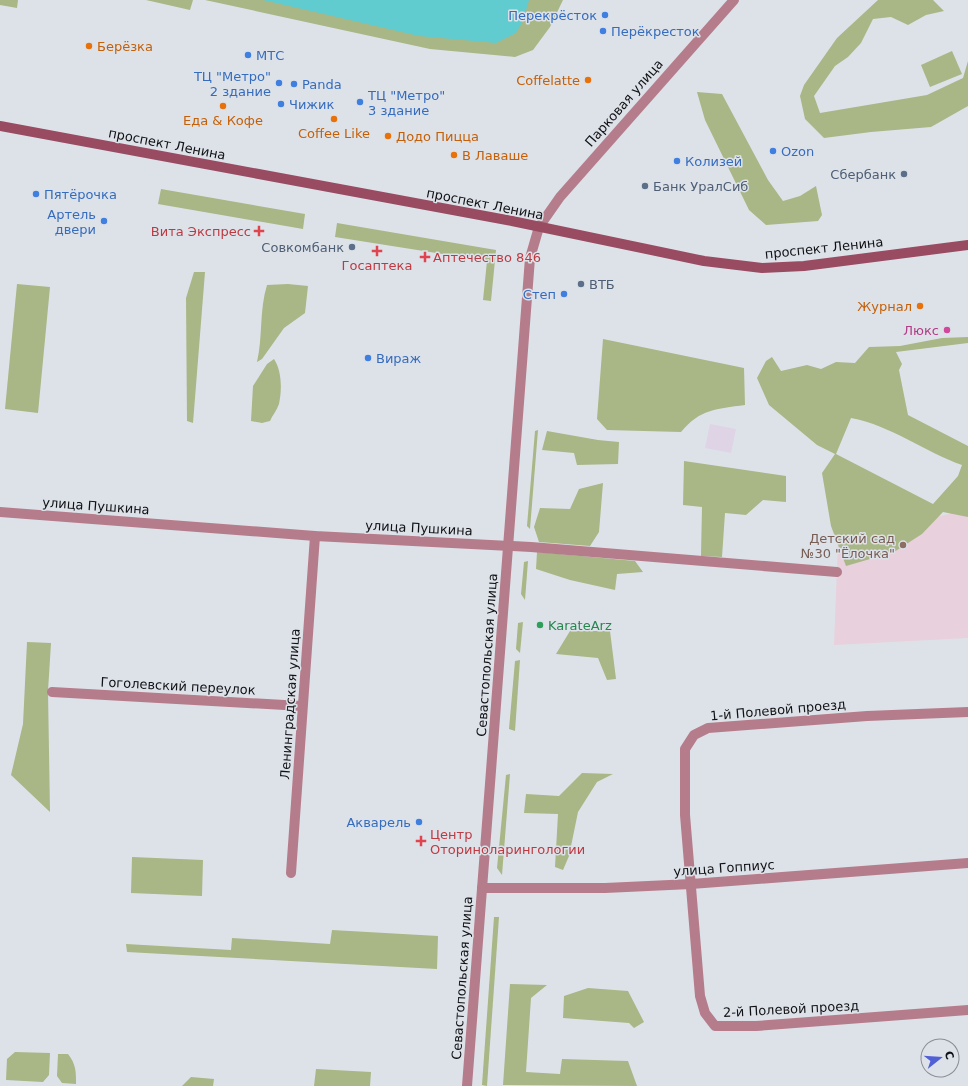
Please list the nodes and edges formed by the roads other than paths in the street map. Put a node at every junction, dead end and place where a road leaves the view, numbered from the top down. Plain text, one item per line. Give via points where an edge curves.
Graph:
1 (734, 0) edge
2 (0, 126) edge
3 (539, 227) junction
4 (968, 245) edge
5 (0, 512) edge
6 (315, 536) junction
7 (508, 546) junction
8 (837, 572) dead end
9 (52, 692) dead end
10 (302, 706) junction
11 (968, 712) edge
12 (968, 863) edge
13 (291, 873) dead end
14 (691, 884) junction
15 (482, 888) junction
16 (968, 1010) edge
17 (467, 1086) edge

1 - 3 street, Парковая улица via 560,197
2 - 3 main road, проспект Ленина
3 - 4 main road, проспект Ленина via 704,262 762,268 836,263
3 - 7 street, Севастопольская улица via 530,258
5 - 6 street, улица Пушкина
6 - 7 street, улица Пушкина
6 - 10 street, Ленинградская улица
7 - 8 street, улица Пушкина
7 - 15 street, Севастопольская улица
9 - 10 street, Гоголевский переулок
10 - 13 street, Ленинградская улица
11 - 14 street, 1-й Полевой проезд via 867,716 708,728 694,735 685,749 685,815
12 - 14 street, улица Гоппиус
14 - 15 street, улица Гоппиус via 605,888
14 - 16 street, 2-й Полевой проезд via 700,996 705,1014 715,1026 756,1026
15 - 17 street, Севастопольская улица

